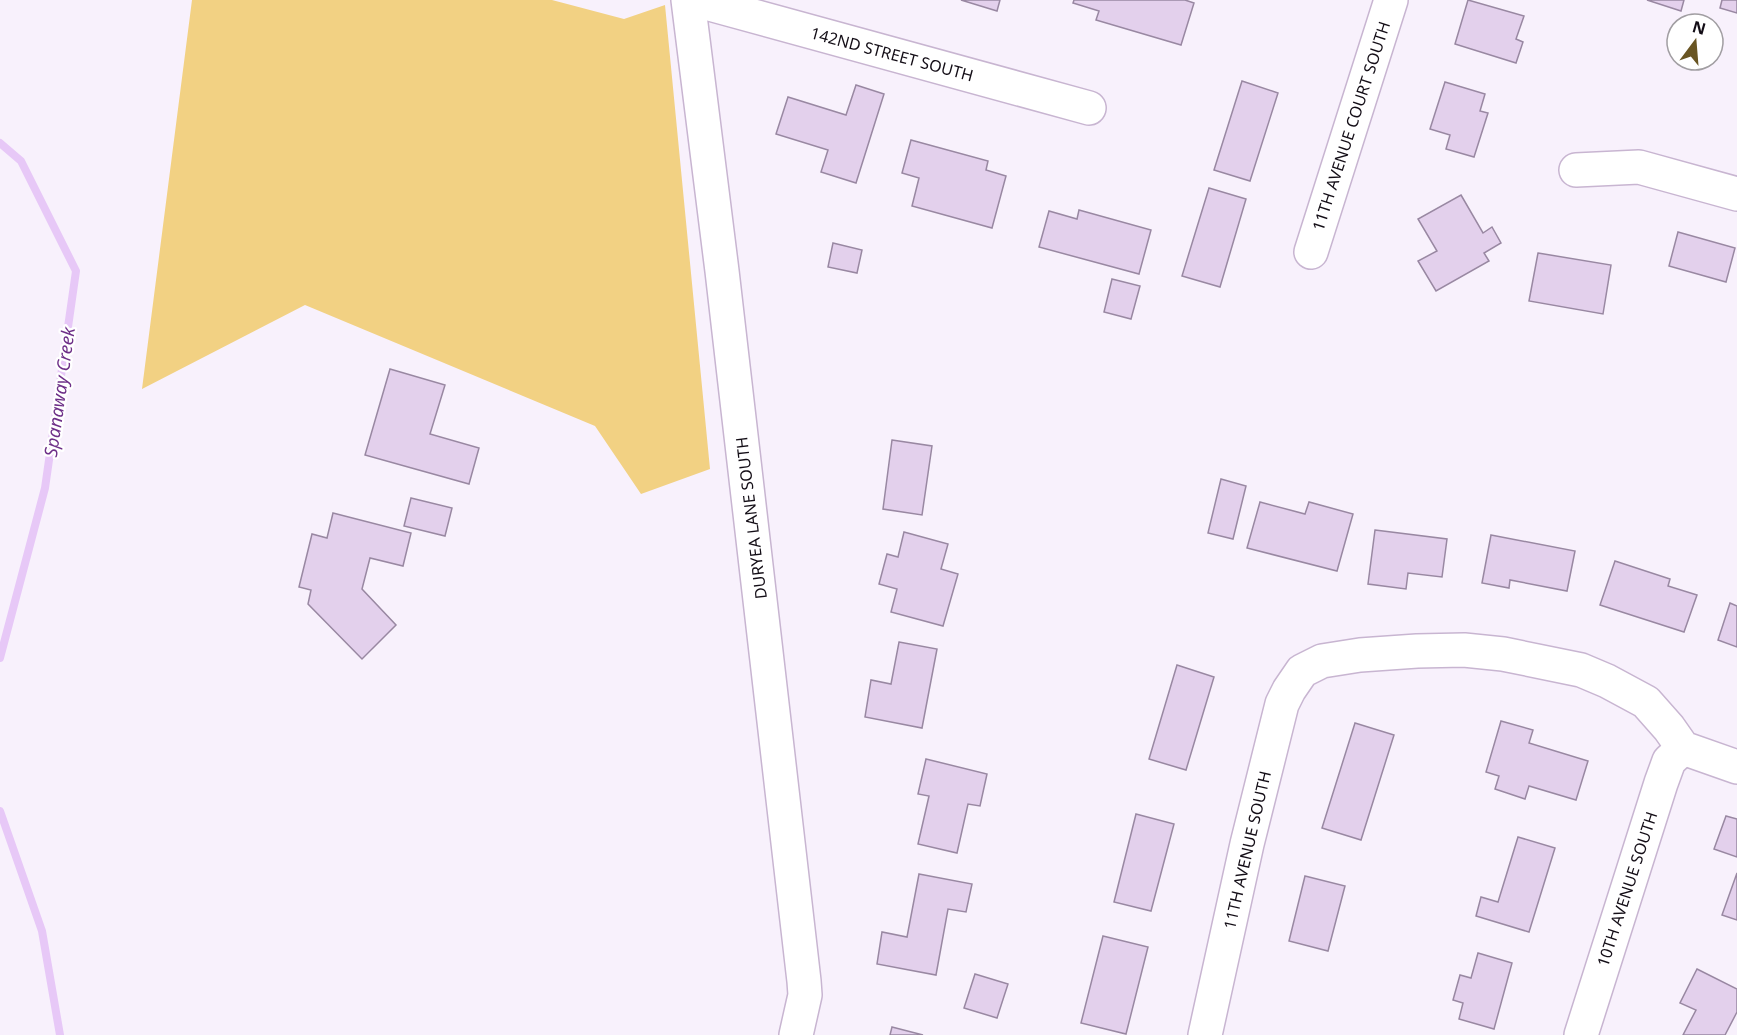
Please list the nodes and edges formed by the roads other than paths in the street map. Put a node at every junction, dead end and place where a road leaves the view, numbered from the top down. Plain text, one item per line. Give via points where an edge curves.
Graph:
1 (688, 0) edge
2 (695, 0) edge
3 (1390, 0) edge
4 (1089, 108) dead end
5 (1576, 170) dead end
6 (1737, 194) edge
7 (1311, 252) dead end
8 (1683, 747) junction
9 (1737, 767) edge
10 (796, 1035) edge
11 (1206, 1035) edge
12 (1581, 1035) edge

1 - 10 street, DURYEA LANE SOUTH via 804,981 805,995
2 - 4 street, 142ND STREET SOUTH
3 - 7 street, 11TH AVENUE COURT SOUTH
5 - 6 street via 1639,167
8 - 9 street
8 - 11 street, 11TH AVENUE SOUTH via 1646,702 1607,681 1581,670 1503,654 1464,650 1360,655 1322,661 1302,671 1282,704
8 - 12 street, 10TH AVENUE SOUTH via 1670,761 1661,783

